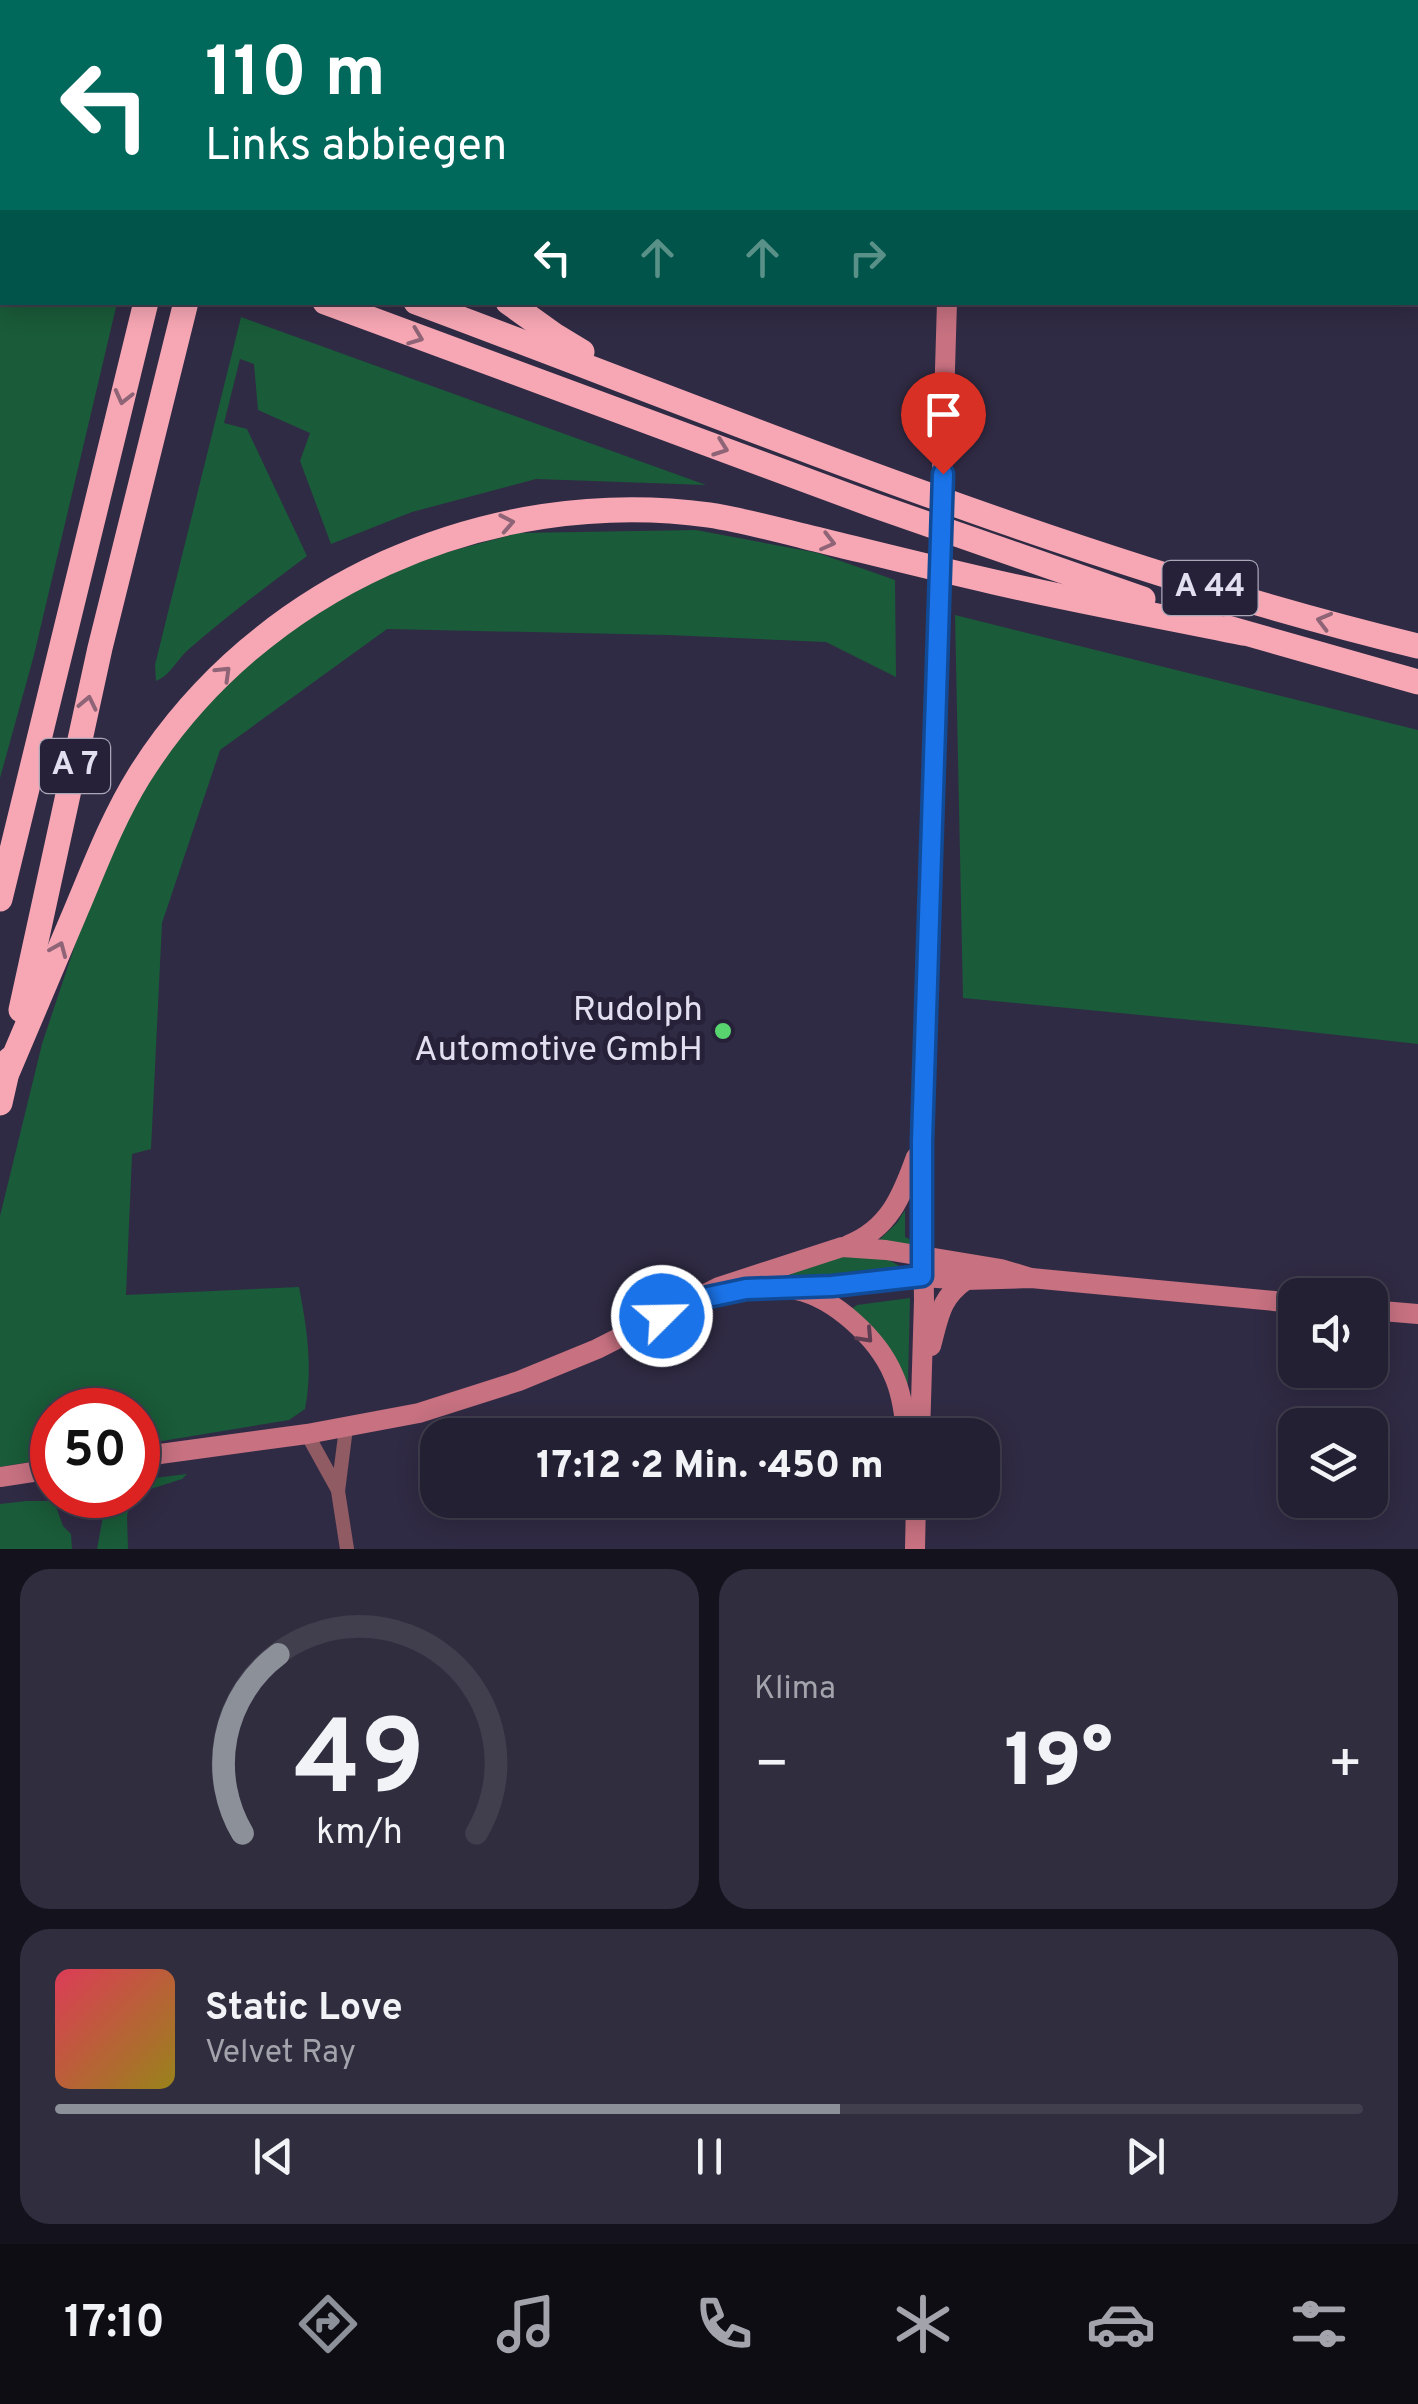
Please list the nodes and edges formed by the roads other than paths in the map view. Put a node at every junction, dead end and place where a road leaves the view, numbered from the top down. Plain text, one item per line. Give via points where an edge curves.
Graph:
1 (145, 305) edge
2 (185, 305) edge
3 (333, 305) edge
4 (424, 305) edge
5 (512, 305) edge
6 (947, 305) edge
7 (638, 385) junction
8 (1243, 633) junction
9 (1418, 646) edge
10 (1418, 682) edge
11 (0, 899) edge
12 (8, 1072) junction
13 (0, 1103) edge
14 (922, 1141) junction
15 (842, 1247) junction
16 (922, 1266) junction
17 (1032, 1278) junction
18 (966, 1280) junction
19 (784, 1288) junction
20 (694, 1300) junction
21 (1278, 1301) edge
22 (1388, 1312) edge
23 (1418, 1314) edge
24 (923, 1377) junction
25 (903, 1418) edge
26 (921, 1418) edge
27 (346, 1428) junction
28 (307, 1434) junction
29 (160, 1455) edge
30 (30, 1473) edge
31 (0, 1477) edge
32 (338, 1491) junction
33 (915, 1518) edge
34 (347, 1549) edge
35 (914, 1549) edge

1 -> 11 highway, A 7
12 -> 2 highway, A 7 via 100,648
3 -> 8 highway
4 - 7 highway, A 44
5 - 7 highway
6 - 14 main road
9 -> 7 highway, A 44 via 1112,558
8 - 10 highway, A 44
12 -> 8 highway via 113,822 172,730 208,688 292,616 388,561 456,536 601,510 711,516
12 - 13 highway, A 7
14 - 15 main road via 885,1222
14 - 16 main road
15 - 16 main road via 864,1247
15 - 20 main road
16 - 17 main road
16 - 18 main road
16 - 19 main road via 832,1286
16 - 24 main road
17 - 18 main road
17 - 21 main road
18 - 24 main road via 942,1306
19 - 20 main road
19 -> 25 main road via 822,1301 867,1335 895,1378
20 - 27 main road via 519,1381
22 - 23 main road
24 - 26 main road
27 - 28 main road
27 - 32 street
28 - 29 main road
28 - 32 street
30 - 31 main road
32 - 34 street
33 - 35 main road

